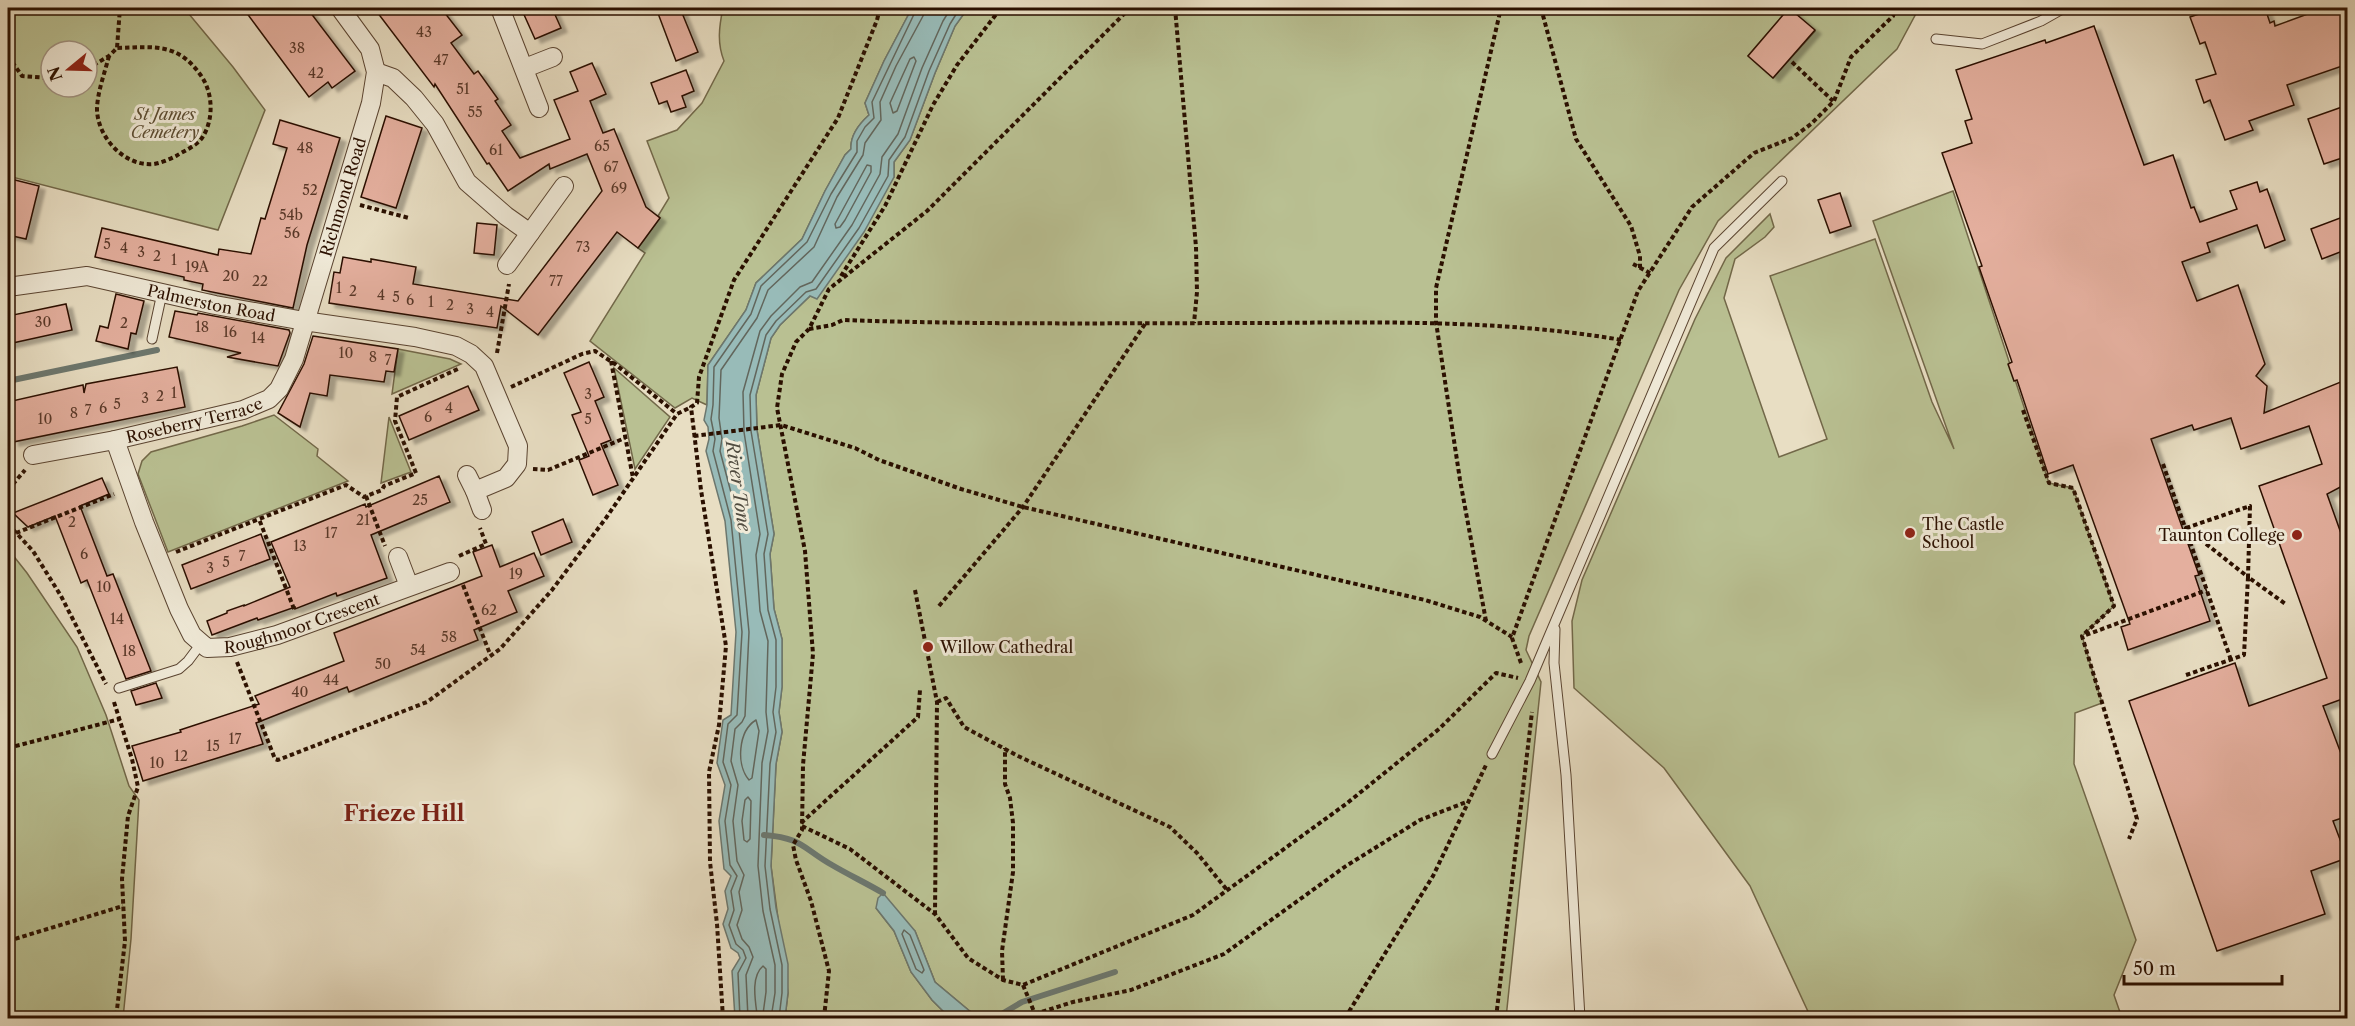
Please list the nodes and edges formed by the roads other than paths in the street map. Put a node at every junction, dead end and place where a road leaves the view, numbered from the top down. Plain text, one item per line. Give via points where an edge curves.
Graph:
1 (340, 8) edge
2 (500, 8) edge
3 (2064, 8) edge
4 (1936, 39) dead end
5 (553, 57) dead end
6 (525, 68) junction
7 (376, 72) junction
8 (539, 108) dead end
9 (1782, 181) dead end
10 (564, 186) dead end
11 (530, 233) junction
12 (507, 265) road end
13 (8, 287) edge
14 (162, 293) junction
15 (304, 321) junction
16 (152, 339) dead end
17 (115, 441) junction
18 (33, 455) dead end
19 (483, 510) road end
20 (398, 557) road end
21 (450, 572) road end
22 (409, 586) junction
23 (1555, 622) junction
24 (200, 645) junction
25 (114, 690) road end
26 (1492, 754) road end
27 (2348, 890) edge
28 (2348, 897) edge
29 (1580, 1018) edge

1 - 7 street, Richmond Road via 370,49
2 - 6 street
3 - 4 lane via 1982,44
5 - 6 street
6 - 8 street
7 - 11 street via 393,78 414,98 435,124 467,182
7 - 15 street, Richmond Road via 371,104
9 - 23 lane via 1714,248
10 - 11 street
11 - 12 street
13 - 14 street, Palmerston Road via 87,276
14 - 15 street, Palmerston Road
14 - 16 lane
15 - 17 street, Roseberry Terrace via 294,359 279,389 269,399 243,410
15 - 19 street, Palmerston Road via 456,346 484,366 518,446 517,464 506,478 471,483
17 - 18 street, Roseberry Terrace
17 - 24 street, Roughmoor Crescent via 187,627
20 - 22 street
21 - 22 street, Roughmoor Crescent
22 - 24 street, Roughmoor Crescent via 301,626 230,647
23 - 26 lane
23 - 29 lane via 1554,663 1566,776
24 - 25 lane via 179,669
27 - 28 lane

